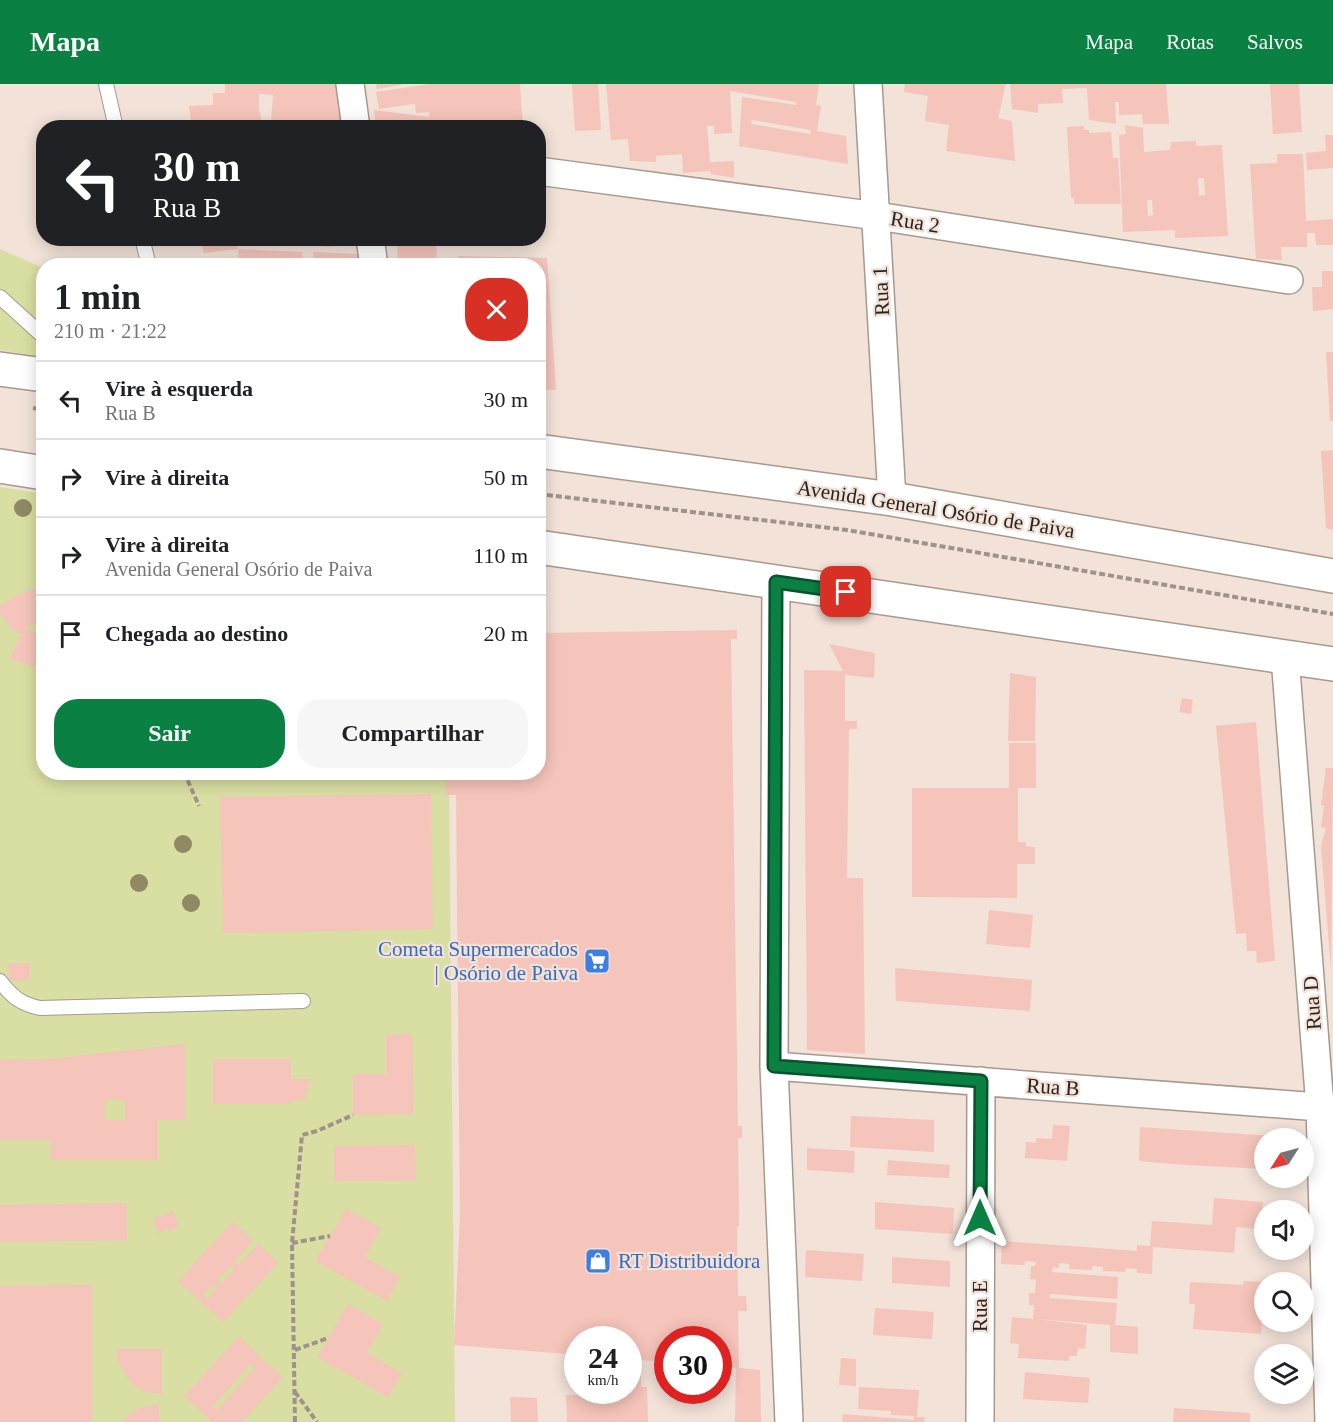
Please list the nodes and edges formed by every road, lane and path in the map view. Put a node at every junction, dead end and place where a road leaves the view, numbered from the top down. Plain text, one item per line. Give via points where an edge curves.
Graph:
1 (106, 84) edge
2 (350, 84) edge
3 (868, 84) edge
4 (114, 120) edge
5 (355, 120) edge
6 (546, 172) edge
7 (877, 216) junction
8 (1289, 280) dead end
9 (0, 297) edge
10 (36, 330) edge
11 (0, 369) edge
12 (36, 374) edge
13 (546, 452) edge
14 (574, 456) junction
15 (0, 466) edge
16 (36, 472) edge
17 (546, 472) edge
18 (546, 495) edge
19 (892, 499) junction
20 (546, 542) edge
21 (1333, 576) edge
22 (776, 582) junction
23 (1333, 614) edge
24 (1285, 657) junction
25 (1333, 664) edge
26 (188, 780) edge
27 (199, 806) dead end
28 (0, 981) edge
29 (303, 1001) dead end
30 (774, 1066) junction
31 (981, 1081) junction
32 (1326, 1107) edge
33 (353, 1115) dead end
34 (330, 1236) dead end
35 (292, 1244) junction
36 (328, 1338) dead end
37 (296, 1350) junction
38 (294, 1391) junction
39 (295, 1422) edge
40 (316, 1422) edge
41 (789, 1422) edge
42 (980, 1422) edge
43 (1329, 1422) edge

1 - 4 lane
2 - 5 street
3 - 7 street, Rua 1
6 - 7 street, Rua 2
7 - 8 street, Rua 2
7 - 19 street, Rua 1
9 - 10 lane
11 - 12 main road
13 - 14 main road, Avenida General Osório de Paiva
14 - 17 main road
14 - 19 main road, Avenida General Osório de Paiva
15 - 16 main road
18 - 23 path via 847,530
19 - 21 main road, Avenida General Osório de Paiva
20 - 22 main road
22 - 24 main road
22 - 30 street
24 - 25 main road
24 - 32 street, Rua D
26 - 27 path
28 - 29 lane via 23,1005 40,1008
30 - 31 street, Rua B
30 - 41 street
31 - 32 street, Rua B
31 - 42 street, Rua E
32 - 43 street, Rua D
33 - 35 path via 302,1135
34 - 35 path
35 - 37 path
36 - 37 path
37 - 38 path
38 - 39 path
38 - 40 path

